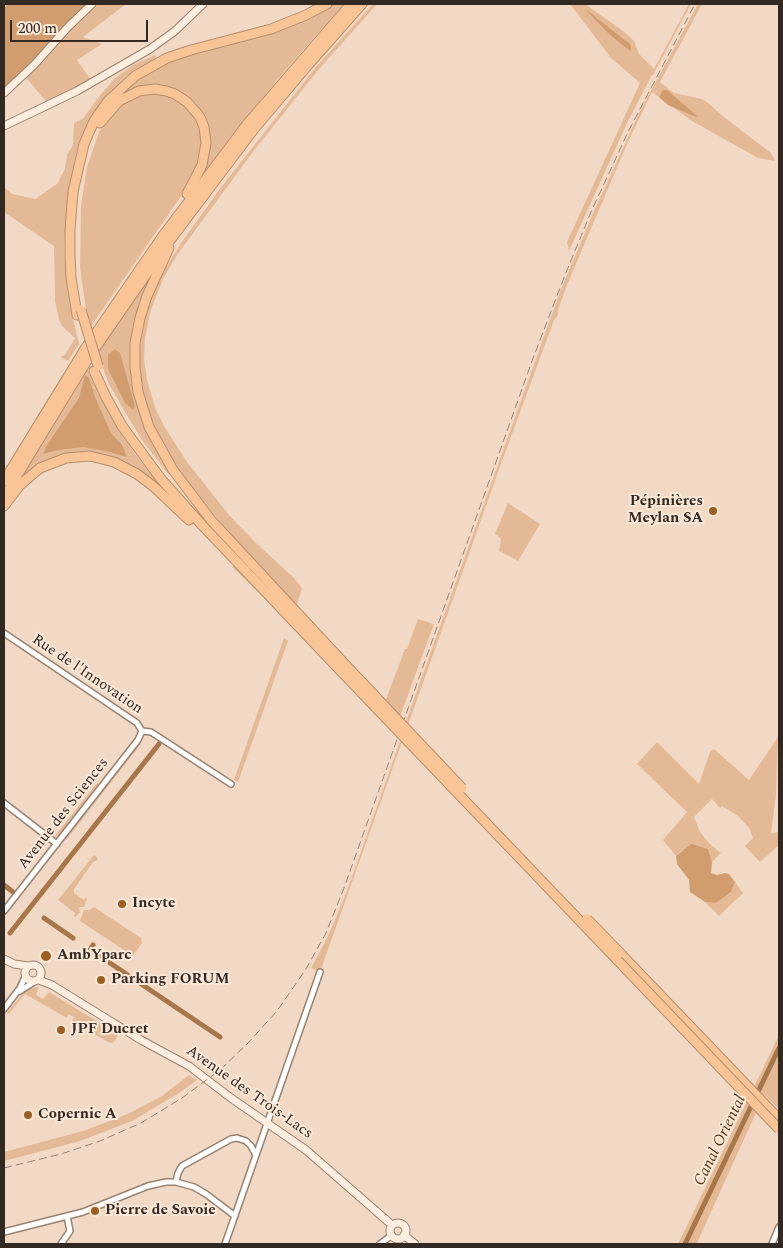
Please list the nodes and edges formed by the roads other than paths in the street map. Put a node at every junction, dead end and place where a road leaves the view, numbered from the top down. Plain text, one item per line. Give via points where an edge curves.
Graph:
1 (92, 4) edge
2 (203, 4) edge
3 (327, 4) edge
4 (351, 4) edge
5 (362, 4) edge
6 (4, 93) edge
7 (4, 126) edge
8 (180, 226) junction
9 (162, 237) junction
10 (79, 312) junction
11 (96, 369) junction
12 (4, 480) edge
13 (4, 497) edge
14 (4, 506) edge
15 (228, 554) junction
16 (241, 560) junction
17 (4, 634) edge
18 (142, 731) junction
19 (231, 784) dead end
20 (4, 803) edge
21 (57, 844) junction
22 (4, 911) edge
23 (4, 958) edge
24 (14, 964) junction
25 (28, 966) junction
26 (320, 972) dead end
27 (25, 975) junction
28 (38, 978) junction
29 (14, 996) junction
30 (4, 1009) edge
31 (779, 1119) edge
32 (268, 1123) junction
33 (779, 1129) edge
34 (256, 1155) junction
35 (176, 1182) junction
36 (68, 1216) junction
37 (234, 1216) junction
38 (392, 1225) junction
39 (779, 1227) edge
40 (4, 1232) edge
41 (404, 1235) junction
42 (392, 1236) junction
43 (60, 1244) edge
44 (225, 1244) edge
45 (380, 1244) edge
46 (415, 1244) edge
47 (772, 1244) edge

1 - 6 street
2 - 7 street via 175,31 145,52 77,91
3 - 10 highway via 282,25 156,63 125,83 108,101 84,144 73,192 71,278
4 - 9 highway via 253,118
5 - 8 highway via 260,123
8 - 13 highway via 91,354
8 - 16 highway via 151,286 140,318 135,355 138,392 149,427 167,459
9 - 10 highway via 199,173 206,137 197,113 183,99 166,91 144,90 129,95 110,110 96,129 87,150 79,186 75,234
9 - 12 highway via 81,354
10 - 11 highway
11 - 15 highway via 114,413 142,455
11 - 16 highway via 146,452
14 - 15 highway via 24,481 44,466 71,457 95,457 119,464 143,478
15 - 16 highway
16 - 31 highway, bridge via 267,581
16 - 33 highway, bridge
17 - 18 street, Rue de l'Innovation via 137,723
18 - 19 street, Rue de l'Innovation via 151,732
18 - 21 street, Avenue des Sciences
20 - 21 street
21 - 22 street, Avenue des Sciences
23 - 24 street
24 - 25 street
24 - 27 street
25 - 27 street
25 - 28 street via 37,966
26 - 32 street
27 - 28 street via 28,980
27 - 29 street
28 - 29 street
28 - 32 street, Avenue des Trois-Lacs via 184,1062
29 - 30 street
32 - 34 street
32 - 38 street, Avenue des Trois-Lacs via 306,1150
34 - 35 street via 246,1141 231,1139 182,1166
34 - 37 street
35 - 36 street via 148,1186
35 - 37 street via 206,1194
36 - 40 street
36 - 43 street via 70,1231
37 - 44 street
38 - 41 street via 404,1225
38 - 42 street
39 - 47 street
41 - 42 street
41 - 46 street
42 - 45 street

